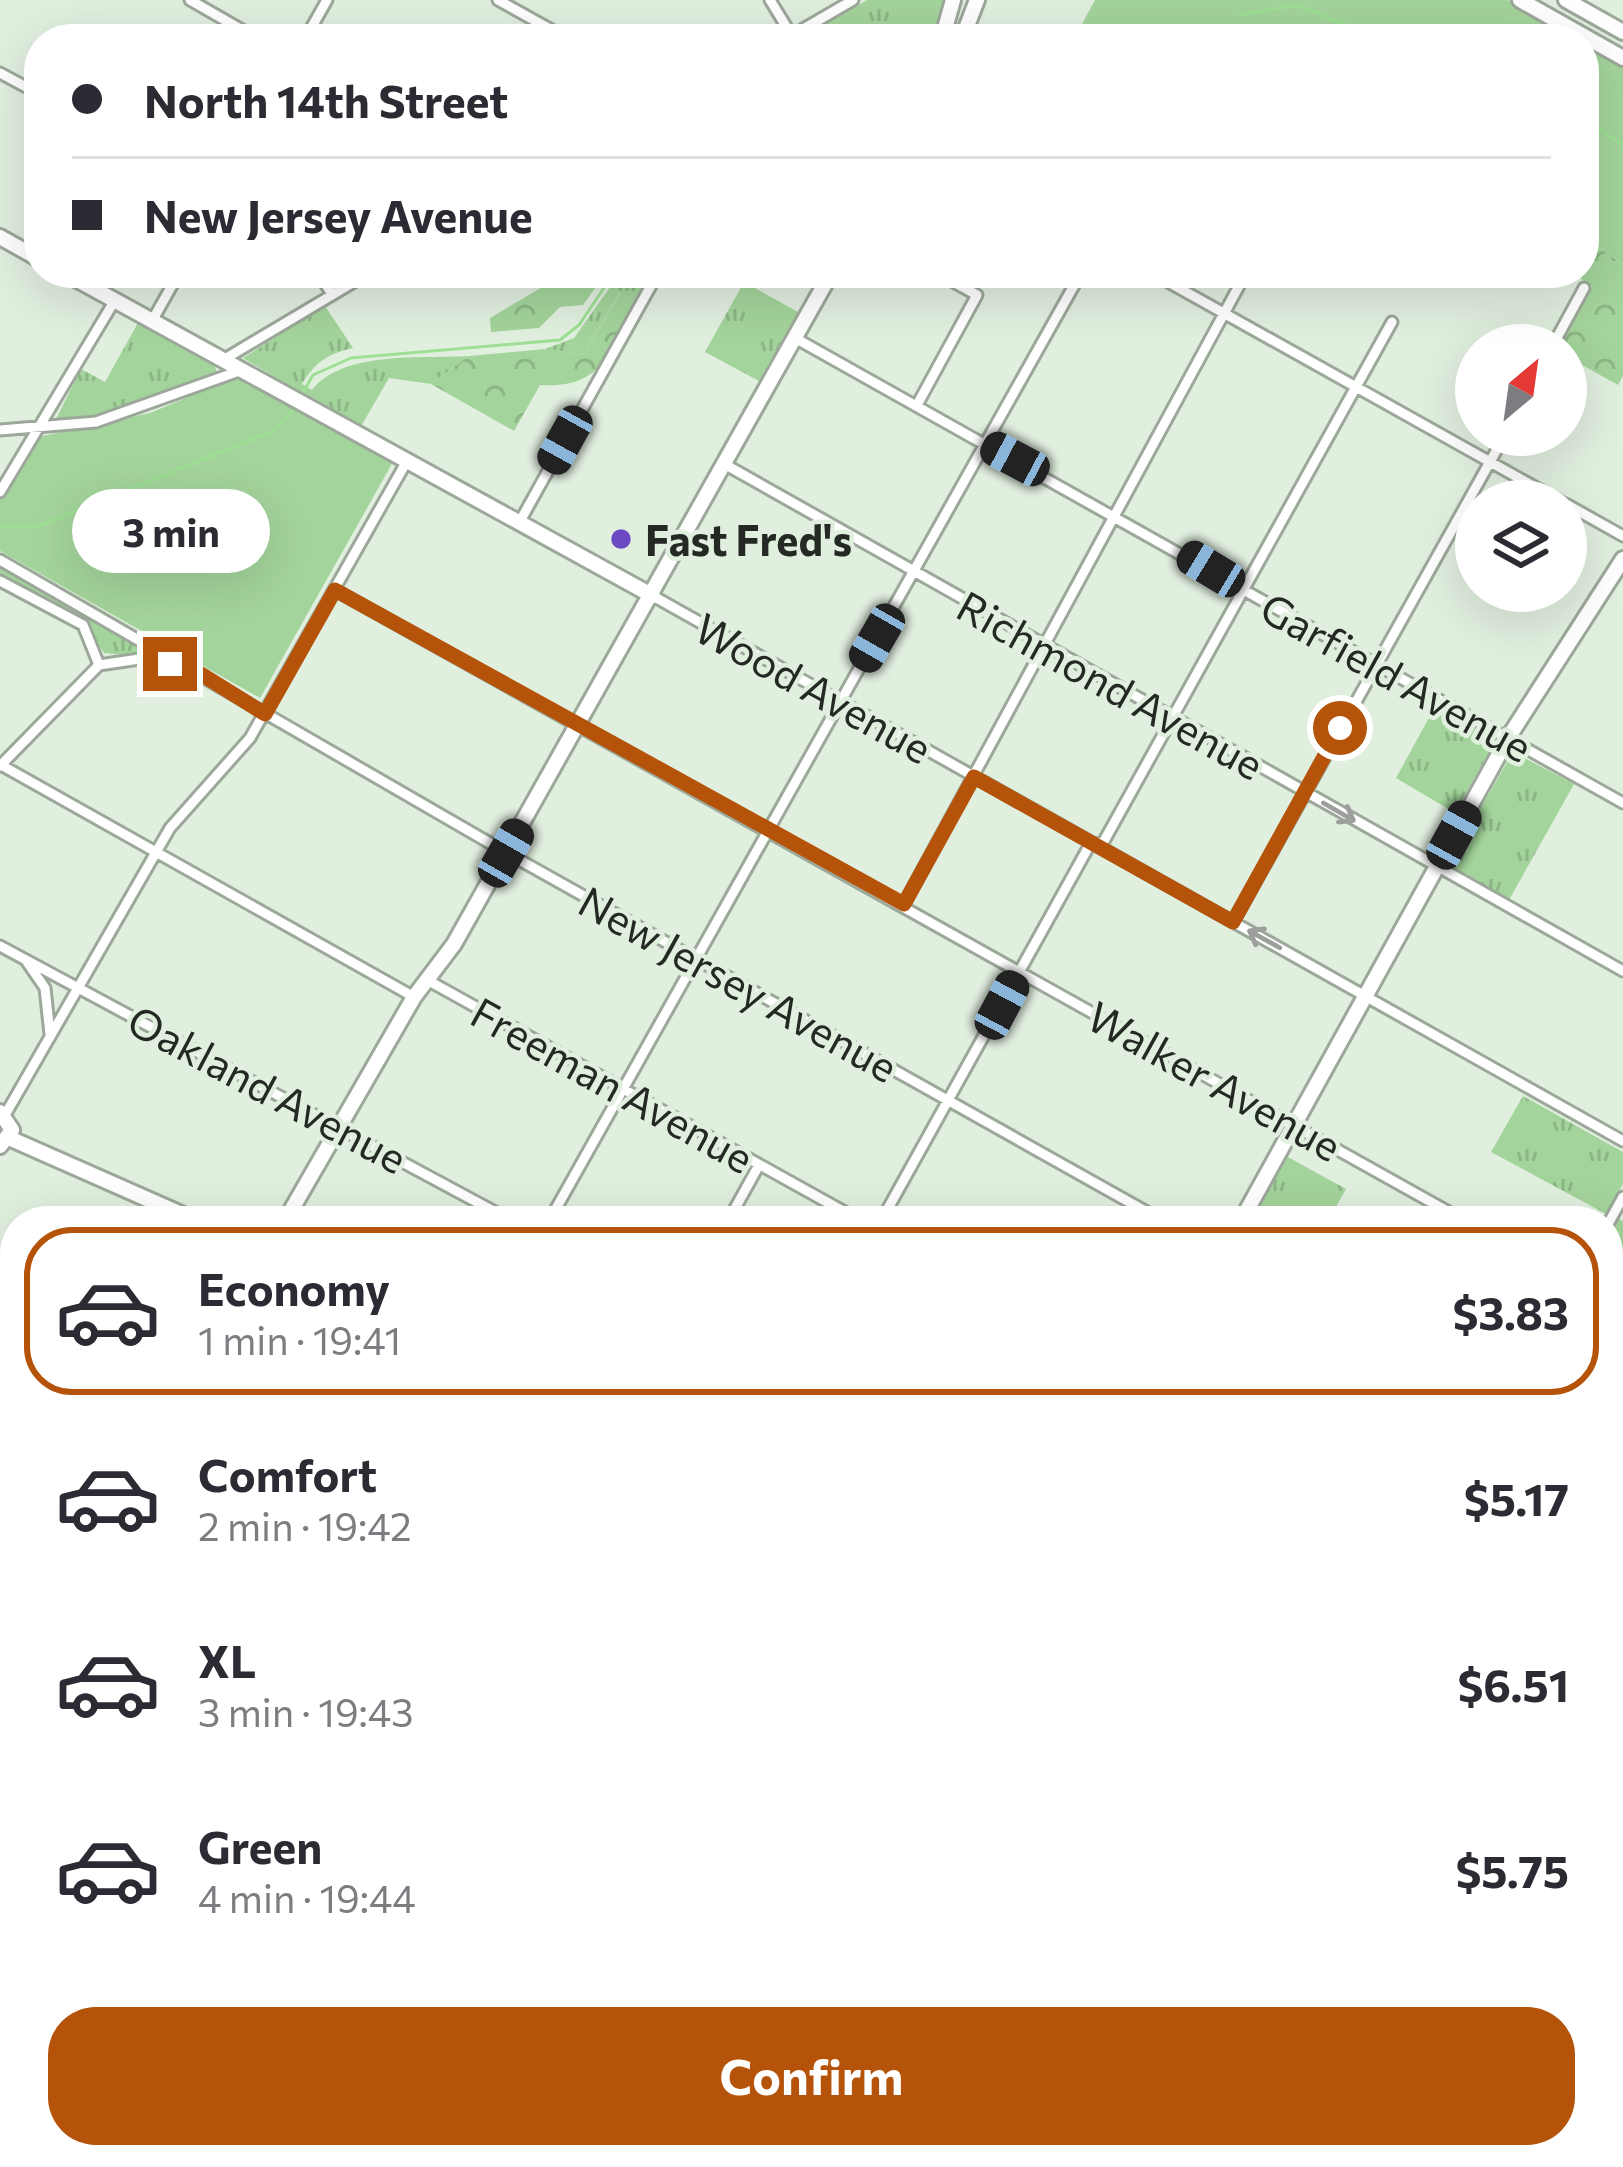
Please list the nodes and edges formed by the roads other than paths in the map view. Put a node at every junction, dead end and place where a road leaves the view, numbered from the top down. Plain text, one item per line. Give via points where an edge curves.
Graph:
1 (190, 0) edge
2 (498, 0) edge
3 (853, 0) edge
4 (1520, 0) edge
5 (1566, 0) edge
6 (232, 24) edge
7 (541, 24) edge
8 (811, 24) edge
9 (1563, 24) edge
10 (1623, 32) edge
11 (93, 288) edge
12 (171, 288) edge
13 (328, 288) edge
14 (343, 288) edge
15 (650, 288) edge
16 (823, 288) edge
17 (964, 288) edge
18 (1073, 288) edge
19 (1178, 288) edge
20 (1238, 288) edge
21 (1584, 288) dead end
22 (332, 294) junction
23 (115, 300) junction
24 (1223, 314) junction
25 (152, 321) junction
26 (1392, 322) dead end
27 (1564, 324) edge
28 (795, 338) junction
29 (223, 359) junction
30 (242, 370) junction
31 (1356, 388) junction
32 (917, 405) junction
33 (0, 430) edge
34 (38, 430) junction
35 (985, 443) junction
36 (1494, 456) edge
37 (407, 461) junction
38 (1490, 463) junction
39 (725, 465) junction
40 (1521, 480) edge
41 (0, 492) edge
42 (1115, 513) junction
43 (1587, 516) edge
44 (519, 523) junction
45 (1623, 536) edge
46 (1623, 559) edge
47 (0, 560) edge
48 (914, 573) junction
49 (0, 581) edge
50 (1244, 589) junction
51 (335, 590) junction
52 (652, 596) junction
53 (1047, 648) junction
54 (1375, 663) junction
55 (99, 664) junction
56 (193, 669) junction
57 (840, 702) junction
58 (265, 714) junction
59 (1172, 718) junction
60 (579, 725) junction
61 (1508, 738) junction
62 (1, 766) edge
63 (974, 777) junction
64 (1305, 793) junction
65 (1623, 803) edge
66 (768, 830) junction
67 (1097, 844) junction
68 (154, 852) junction
69 (506, 853) junction
70 (1436, 867) junction
71 (904, 904) junction
72 (1233, 922) junction
73 (0, 946) edge
74 (22, 958) junction
75 (696, 960) junction
76 (1623, 971) edge
77 (1020, 972) junction
78 (429, 981) junction
79 (80, 988) junction
80 (1365, 997) junction
81 (414, 998) junction
82 (39, 1062) junction
83 (624, 1088) junction
84 (950, 1101) junction
85 (3, 1113) edge
86 (1294, 1126) junction
87 (339, 1127) junction
88 (1623, 1141) edge
89 (5, 1142) edge
90 (759, 1165) junction
91 (161, 1206) edge
92 (294, 1206) edge
93 (484, 1206) edge
94 (557, 1206) edge
95 (736, 1206) edge
96 (834, 1206) edge
97 (890, 1206) edge
98 (1136, 1206) edge
99 (1249, 1206) edge
100 (1438, 1206) edge

1 - 6 street
2 - 7 street
3 - 8 street
4 - 9 street
5 - 10 street
11 - 23 street, Wood Avenue
12 - 25 street
13 - 22 street
14 - 22 street
15 - 44 street
16 - 28 street
17 - 32 street via 976,295
18 - 35 street
19 - 24 street
20 - 24 street
21 - 27 street
22 - 29 street
23 - 25 street, Wood Avenue
23 - 34 street
24 - 31 street
24 - 42 street
25 - 29 street, Wood Avenue
26 - 31 street
28 - 32 street, Garfield Avenue
28 - 39 street
29 - 30 street, Wood Avenue
30 - 34 street via 123,416
30 - 37 street, Wood Avenue
31 - 38 street
31 - 50 street
32 - 35 street, Garfield Avenue
33 - 34 street
34 - 41 street
35 - 42 street, Garfield Avenue
35 - 48 street
36 - 38 street
37 - 44 street, Wood Avenue
37 - 51 street
38 - 40 street
38 - 54 street
39 - 48 street, Richmond Avenue
39 - 52 street
42 - 50 street, Garfield Avenue
42 - 53 street
43 - 45 street
44 - 52 street, Wood Avenue
46 - 61 street
47 - 56 street, New Jersey Avenue
48 - 53 street, Richmond Avenue
48 - 57 street
49 - 55 street via 83,626
50 - 54 street, Garfield Avenue
50 - 59 street
51 - 58 street
51 - 60 street, Walker Avenue
52 - 57 street, Wood Avenue
52 - 60 street
53 - 59 street, Richmond Avenue
53 - 63 street
54 - 61 street, Garfield Avenue
54 - 64 street
55 - 56 street, New Jersey Avenue via 146,658
55 - 62 street
56 - 58 street, New Jersey Avenue
57 - 63 street, Wood Avenue
57 - 66 street
58 - 68 street
58 - 69 street, New Jersey Avenue
59 - 64 street, Richmond Avenue
59 - 67 street
60 - 66 street, Walker Avenue
60 - 69 street
61 - 65 street, Garfield Avenue
61 - 70 street
62 - 68 street, Freeman Avenue
63 - 67 street, Wood Avenue
63 - 71 street
64 -> 70 street, Richmond Avenue
64 - 72 street
66 - 71 street, Walker Avenue
66 - 75 street
67 - 72 street, Wood Avenue
67 - 77 street
68 - 79 street
68 - 81 street, Freeman Avenue
69 - 75 street, New Jersey Avenue
69 - 78 street
70 - 76 street, Richmond Avenue
70 - 80 street
71 - 77 street, Walker Avenue
80 -> 72 street, Wood Avenue
73 - 74 street, Oakland Avenue
74 - 79 street, Oakland Avenue
74 - 82 street via 45,988 52,1021
75 - 83 street
75 - 84 street, New Jersey Avenue
77 - 84 street
77 - 86 street, Walker Avenue
78 - 81 street
78 - 83 street, Freeman Avenue
79 - 82 street
79 - 87 street, Oakland Avenue
80 - 86 street
80 - 88 street, Wood Avenue
81 - 87 street
82 - 85 street
83 - 90 street, Freeman Avenue
83 - 94 street
84 - 97 street
84 - 98 street, New Jersey Avenue
85 - 89 street
86 - 99 street
86 - 100 street, Walker Avenue
87 - 92 street
87 - 93 street, Oakland Avenue
89 - 91 street
90 - 95 street
90 - 96 street, Freeman Avenue

